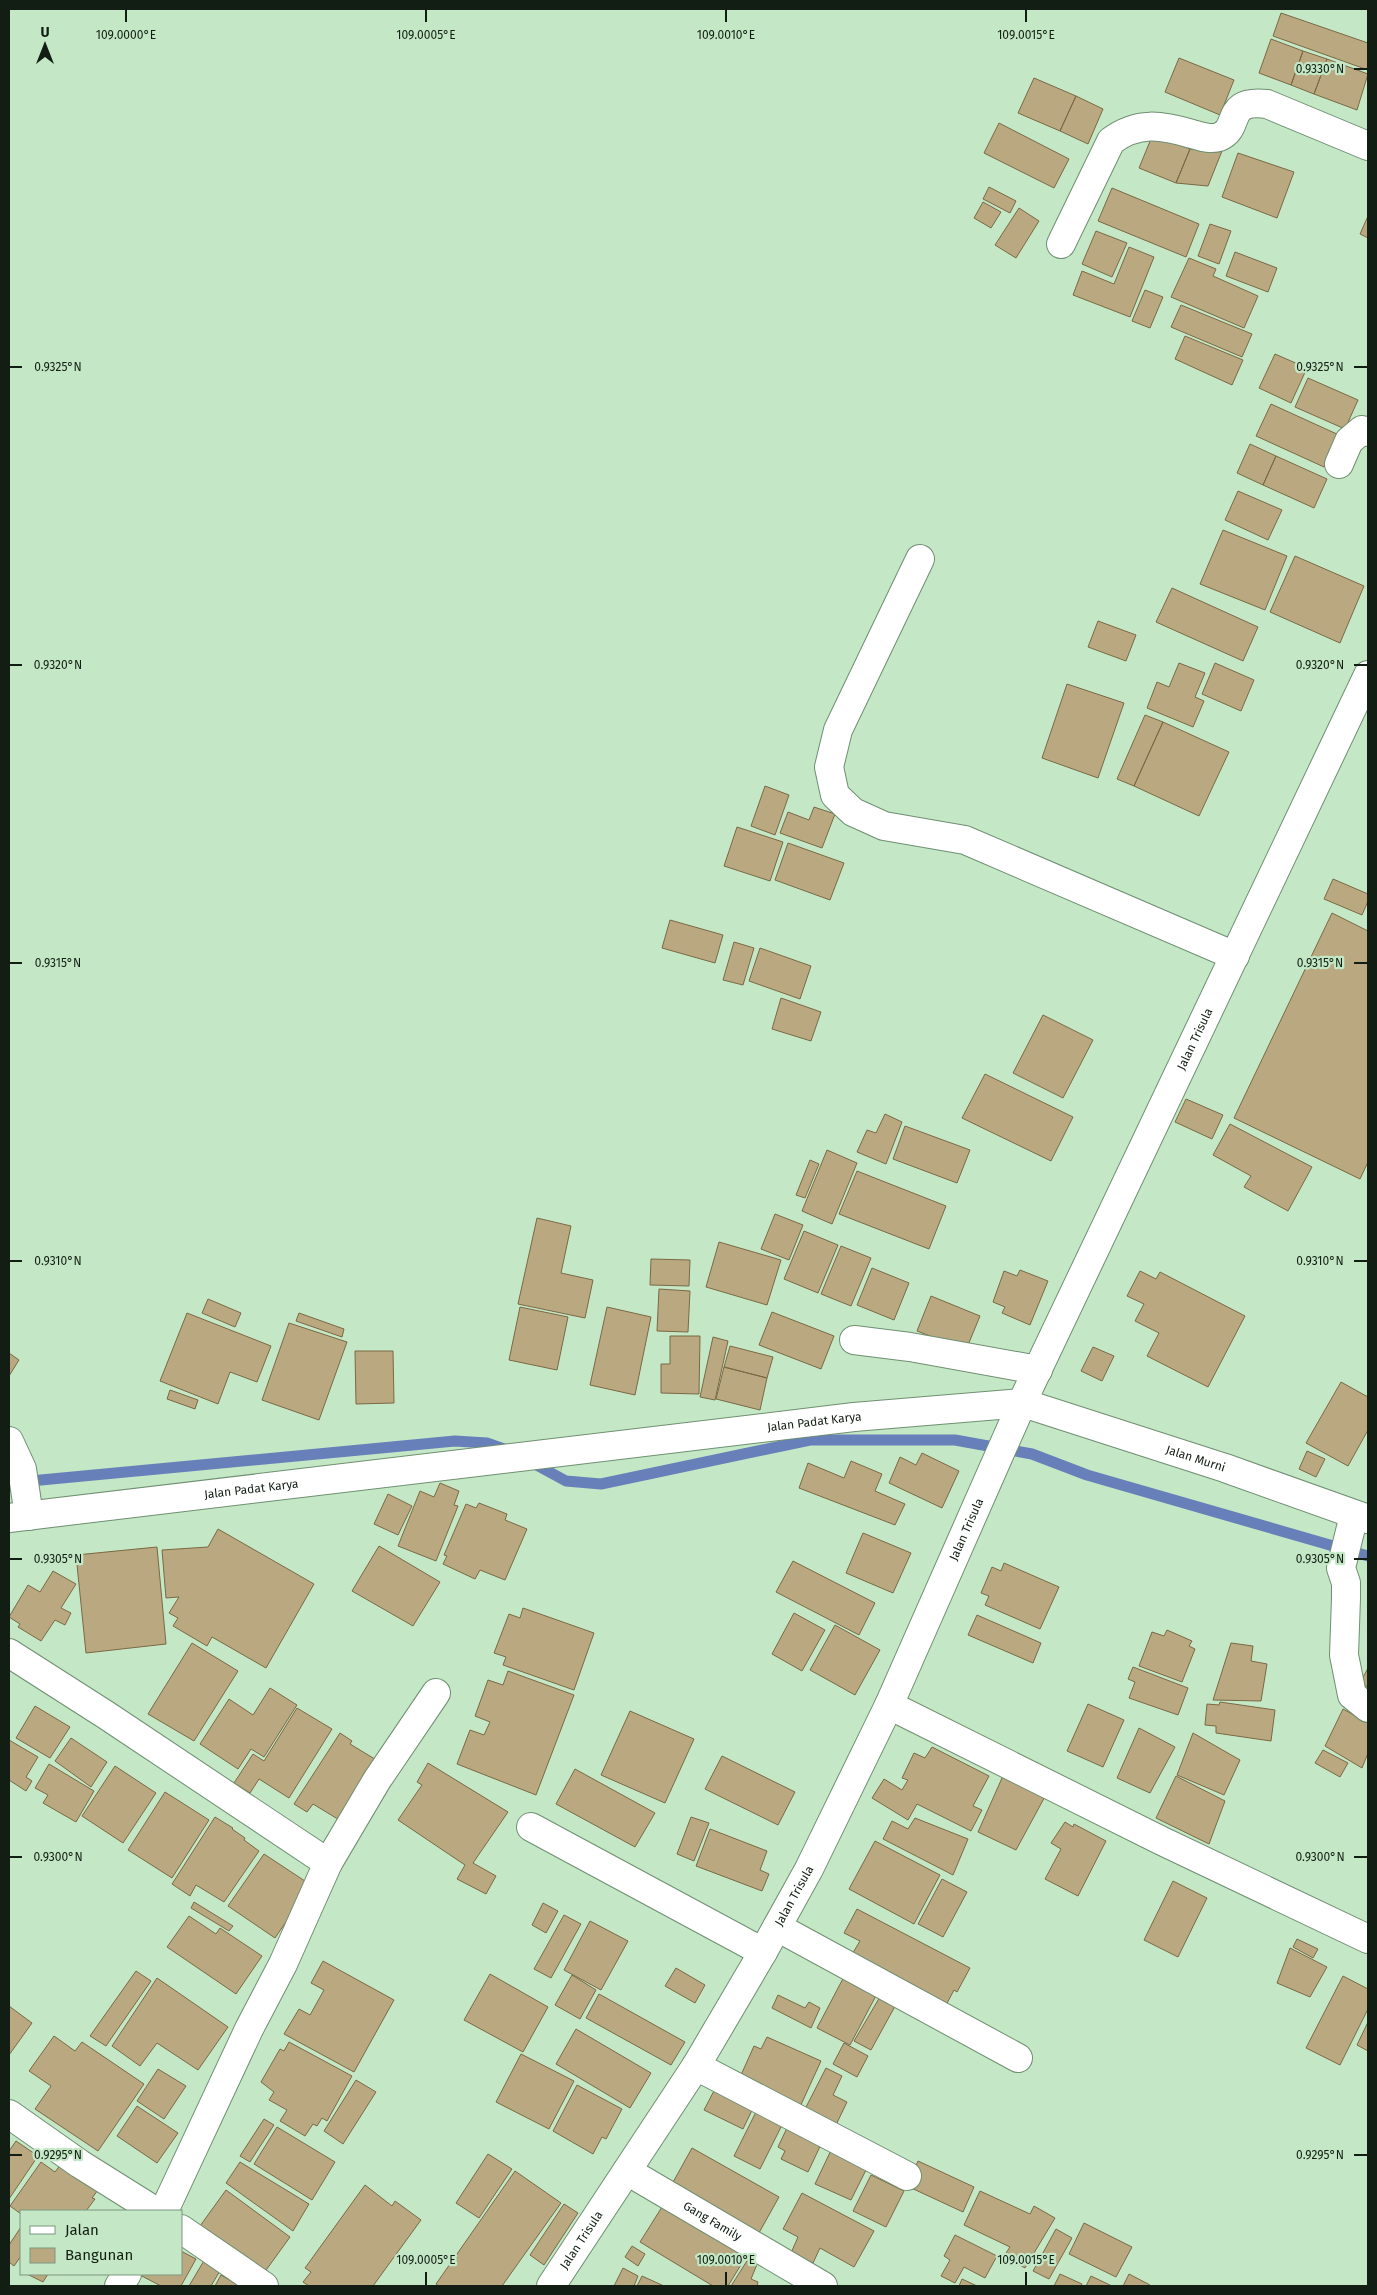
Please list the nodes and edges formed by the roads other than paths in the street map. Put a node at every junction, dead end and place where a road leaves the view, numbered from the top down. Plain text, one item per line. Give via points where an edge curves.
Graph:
1 (1368, 146) edge
2 (1062, 244) dead end
3 (1368, 432) edge
4 (1339, 464) dead end
5 (920, 559) dead end
6 (1368, 675) edge
7 (1235, 956) junction
8 (854, 1340) dead end
9 (1038, 1370) junction
10 (1023, 1403) junction
11 (9, 1440) edge
12 (22, 1512) edge
13 (1357, 1522) edge
14 (9, 1653) edge
15 (436, 1693) dead end
16 (889, 1706) junction
17 (1368, 1708) edge
18 (531, 1827) dead end
19 (328, 1863) junction
20 (777, 1927) junction
21 (1368, 1939) edge
22 (763, 1952) junction
23 (1018, 2058) dead end
24 (696, 2066) junction
25 (9, 2114) edge
26 (627, 2171) junction
27 (907, 2176) dead end
28 (153, 2210) edge
29 (164, 2210) edge
30 (182, 2230) edge
31 (126, 2275) edge
32 (119, 2286) edge
33 (264, 2286) edge
34 (551, 2286) edge
35 (823, 2286) edge

1 - 2 street via 1267,104 1250,102 1238,110 1229,128 1219,137 1207,138 1141,126 1111,141
3 - 4 street via 1362,430 1350,441
5 - 7 street via 838,730 829,767 835,795 853,812 884,826 965,840
6 - 7 street, Jalan Trisula
7 - 9 street, Jalan Trisula
8 - 9 street
9 - 10 street, Jalan Trisula
10 - 12 street, Jalan Padat Karya via 854,1417
10 - 13 street, Jalan Murni via 1225,1468
10 - 16 street, Jalan Trisula
11 - 12 street via 22,1469
13 - 17 street via 1341,1568 1346,1583 1344,1655 1352,1695
14 - 19 street
15 - 19 street via 377,1780
16 - 20 street, Jalan Trisula
16 - 21 street
18 - 22 street
19 - 29 street
20 - 22 street, Jalan Trisula
20 - 23 street
22 - 24 street, Jalan Trisula
24 - 26 street, Jalan Trisula
24 - 27 street
25 - 28 street
26 - 34 street, Jalan Trisula
26 - 35 street, Gang Family
30 - 33 street
31 - 32 street

